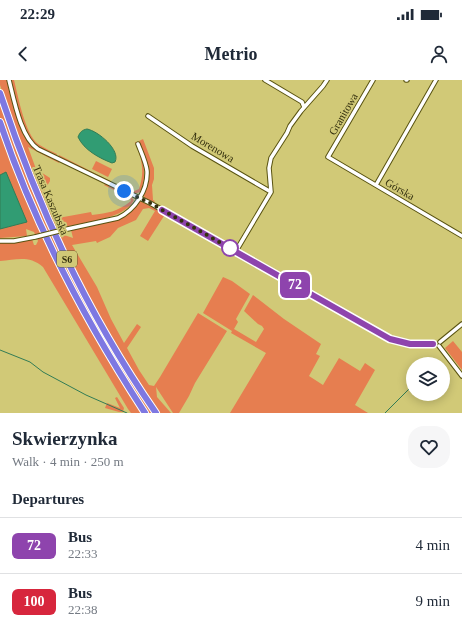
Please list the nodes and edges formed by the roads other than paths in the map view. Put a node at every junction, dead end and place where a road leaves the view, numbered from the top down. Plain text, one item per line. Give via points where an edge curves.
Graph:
1 (9, 80) edge
2 (265, 80) edge
3 (327, 80) edge
4 (373, 80) edge
5 (436, 80) edge
6 (0, 93) edge
7 (304, 107) junction
8 (148, 116) dead end
9 (0, 122) edge
10 (138, 144) dead end
11 (328, 157) joint
12 (376, 185) junction
13 (271, 192) junction
14 (139, 198) junction
15 (462, 236) edge
16 (0, 241) edge
17 (236, 251) junction
18 (462, 324) edge
19 (440, 342) junction
20 (433, 344) junction
21 (439, 346) junction
22 (462, 376) edge
23 (145, 413) edge
24 (156, 413) edge

1 - 14 street via 25,133 33,145
2 - 7 street via 302,102
3 - 7 street
4 - 11 street, Granitowa
5 - 12 street
6 - 24 highway, Trasa Kaszubska / S6 via 28,171 64,253 114,346
7 - 13 street via 271,158
8 - 13 street, Morenowa via 192,146
9 - 23 highway, Trasa Kaszubska / S6 via 55,257 106,351
10 - 14 street via 147,174
11 - 12 street, Górska
12 - 15 street, Górska
13 - 17 street
14 - 16 street, bridge via 130,211 118,218 22,240
14 - 17 street
17 - 20 street via 390,339 410,344
18 - 19 street
19 - 20 street via 436,340
19 - 21 street
20 - 21 street via 434,347
21 - 22 street

